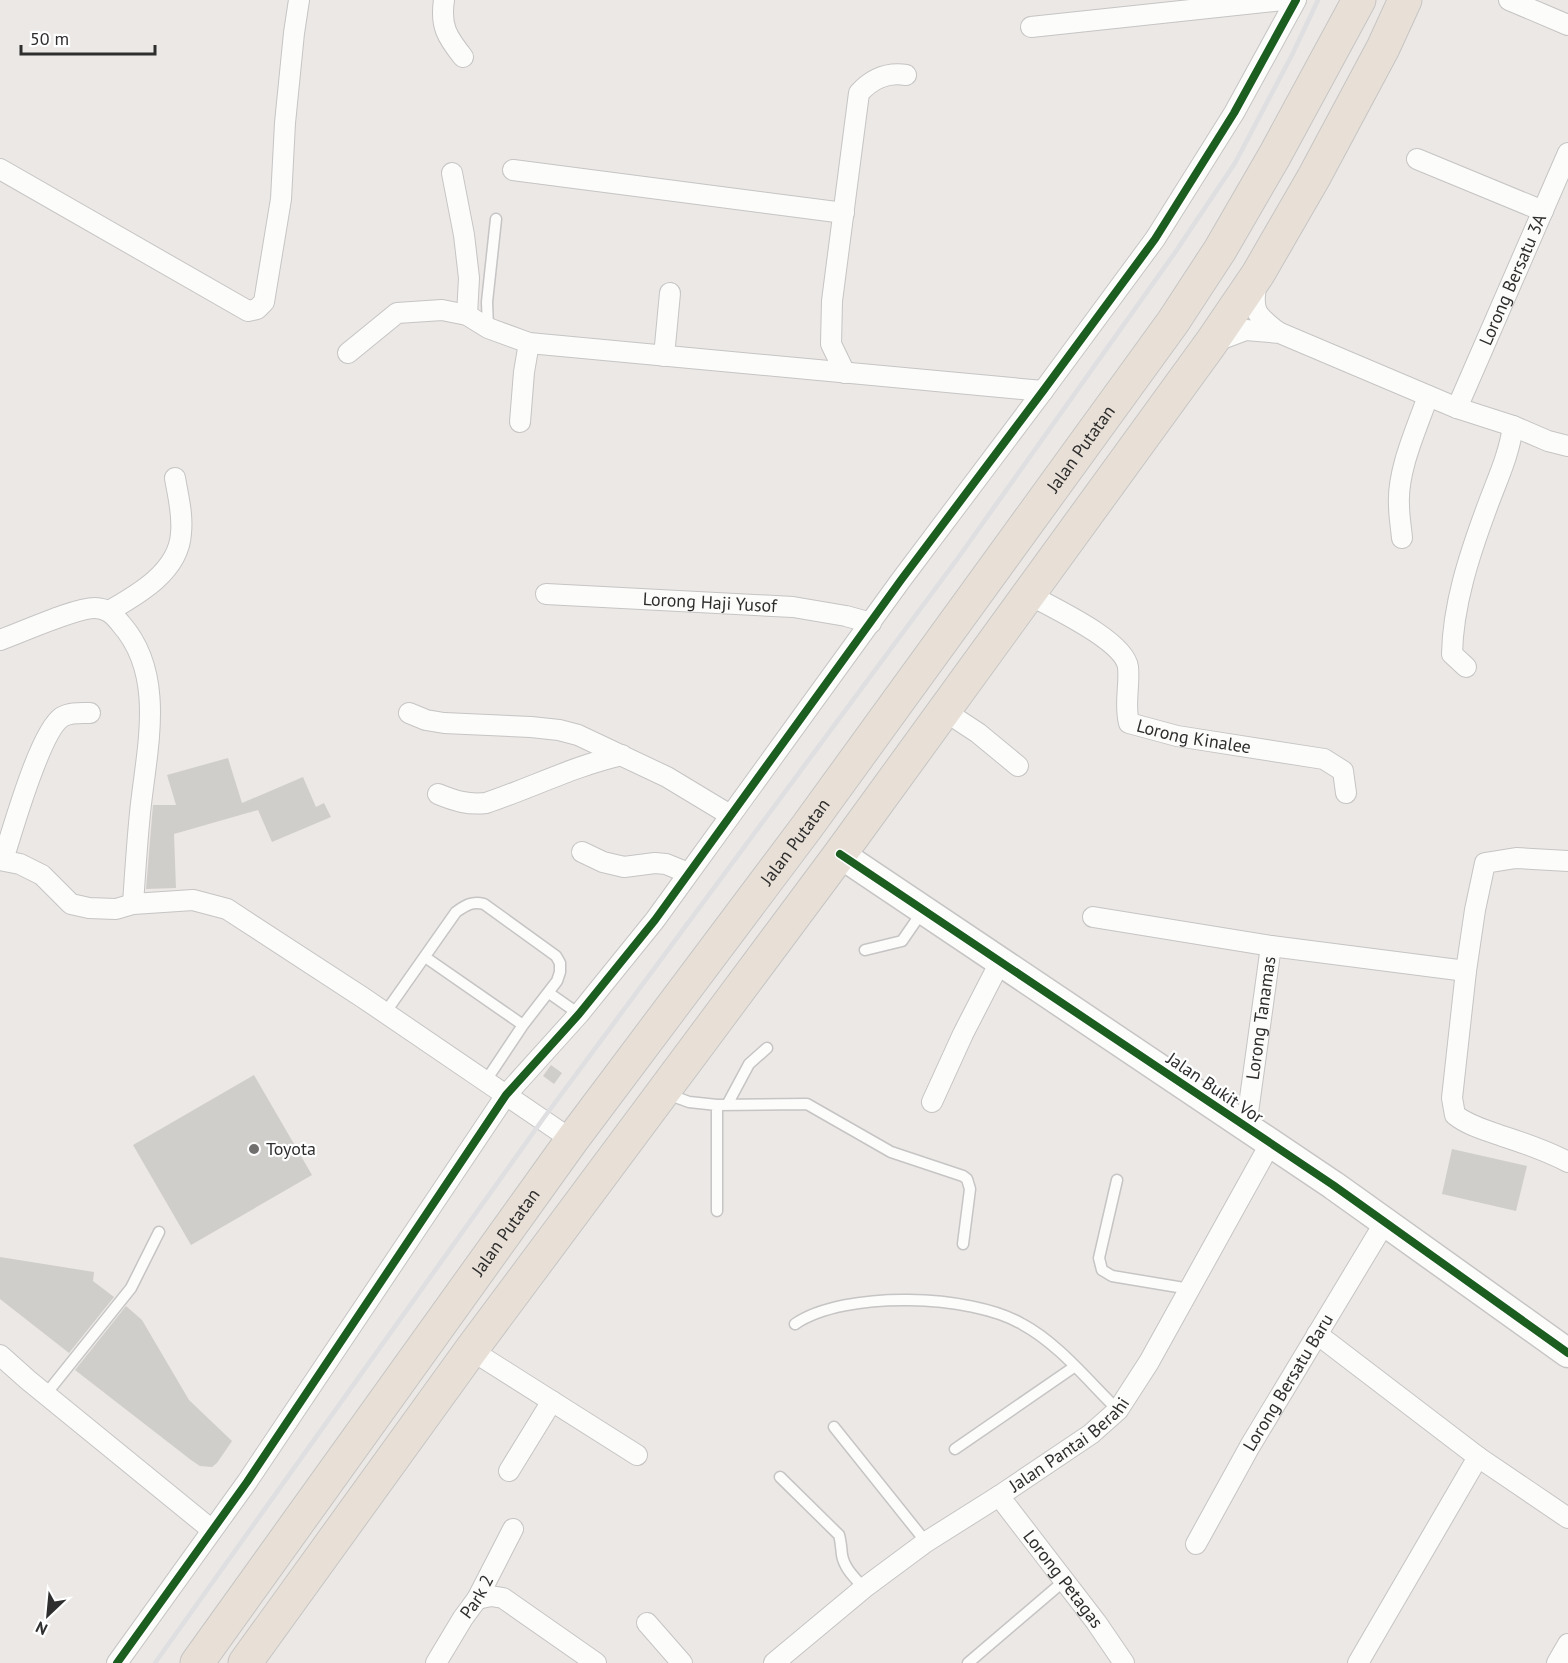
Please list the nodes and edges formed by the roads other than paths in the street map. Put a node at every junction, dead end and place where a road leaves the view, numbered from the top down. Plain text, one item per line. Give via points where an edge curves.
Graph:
1 (299, 0) edge
2 (444, 0) edge
3 (1284, 0) edge
4 (1296, 0) edge
5 (1359, 0) edge
6 (1405, 0) edge
7 (1509, 0) edge
8 (1568, 25) edge
9 (1031, 27) dead end
10 (463, 57) dead end
11 (906, 75) dead end
12 (1568, 153) edge
13 (1275, 155) junction
14 (1417, 159) dead end
15 (0, 169) edge
16 (513, 170) dead end
17 (452, 173) dead end
18 (1314, 177) junction
19 (1543, 212) junction
20 (844, 213) junction
21 (496, 219) dead end
22 (1258, 274) junction
23 (670, 293) dead end
24 (467, 315) junction
25 (488, 328) junction
26 (1280, 333) junction
27 (529, 343) junction
28 (1211, 343) junction
29 (348, 352) dead end
30 (664, 356) junction
31 (845, 373) junction
32 (1043, 391) junction
33 (1428, 396) junction
34 (1457, 408) junction
35 (520, 422) dead end
36 (1514, 426) junction
37 (1568, 446) edge
38 (175, 478) dead end
39 (1402, 538) dead end
40 (546, 594) dead end
41 (1028, 594) junction
42 (109, 611) junction
43 (871, 623) junction
44 (0, 640) edge
45 (1466, 667) dead end
46 (944, 710) junction
47 (90, 713) dead end
48 (409, 713) dead end
49 (622, 754) junction
50 (1018, 766) dead end
51 (1346, 793) dead end
52 (438, 794) dead end
53 (816, 814) junction
54 (730, 815) junction
55 (846, 846) junction
56 (582, 852) dead end
57 (1, 860) edge
58 (1568, 861) edge
59 (688, 873) junction
60 (133, 904) junction
61 (923, 911) junction
62 (1093, 917) dead end
63 (1271, 946) junction
64 (865, 950) dead end
65 (425, 957) junction
66 (1000, 962) junction
67 (1466, 971) junction
68 (549, 993) junction
69 (385, 1013) junction
70 (579, 1014) junction
71 (523, 1025) junction
72 (767, 1048) dead end
73 (485, 1082) junction
74 (661, 1092) junction
75 (506, 1095) junction
76 (932, 1102) dead end
77 (722, 1105) junction
78 (1246, 1127) junction
79 (572, 1140) junction
80 (1270, 1144) junction
81 (1568, 1162) edge
82 (1118, 1180) dead end
83 (717, 1211) dead end
84 (518, 1215) junction
85 (1385, 1222) junction
86 (159, 1232) dead end
87 (553, 1238) junction
88 (963, 1244) dead end
89 (1190, 1289) junction
90 (795, 1324) dead end
91 (1317, 1334) junction
92 (471, 1350) junction
93 (1568, 1353) edge
94 (0, 1355) edge
95 (1074, 1367) junction
96 (46, 1394) junction
97 (552, 1401) junction
98 (1118, 1410) junction
99 (834, 1427) dead end
100 (955, 1449) dead end
101 (637, 1455) dead end
102 (1478, 1457) junction
103 (508, 1471) dead end
104 (780, 1477) dead end
105 (999, 1496) junction
106 (1568, 1518) edge
107 (513, 1529) dead end
108 (212, 1530) junction
109 (926, 1542) junction
110 (1196, 1544) dead end
111 (1064, 1581) junction
112 (864, 1588) junction
113 (477, 1599) junction
114 (647, 1623) dead end
115 (1568, 1644) edge
116 (117, 1663) edge
117 (197, 1663) edge
118 (245, 1663) edge
119 (436, 1663) edge
120 (596, 1663) edge
121 (682, 1663) edge
122 (774, 1663) edge
123 (968, 1663) edge
124 (1124, 1663) edge
125 (1358, 1663) edge
126 (1557, 1663) edge

1 - 15 street via 285,123 282,199 264,302 257,309 248,311
2 - 10 street via 442,21
3 - 9 street
4 - 32 street via 1234,113 1155,238
5 - 13 highway, Jalan Putatan
6 - 18 highway
7 - 8 street
11 - 20 street via 893,73 870,82 859,93
12 - 19 street, Lorong Bersatu 3A
13 - 18 highway
13 - 53 highway, Jalan Putatan via 1173,322
14 - 19 street
16 - 20 street
17 - 24 street via 469,278
18 - 22 highway
19 - 34 street, Lorong Bersatu 3A
20 - 31 street via 832,301 831,344
21 - 25 lane
22 - 26 street via 1254,306 1258,317
22 - 28 highway
23 - 30 street
24 - 25 street
24 - 29 street via 442,310 397,313
25 - 27 street
26 - 28 street via 1246,330
26 - 33 street
27 - 30 street
27 - 35 street
28 - 41 highway
30 - 31 street
31 - 32 street
32 - 43 street
33 - 34 street
33 - 39 street via 1400,488
34 - 36 street
36 - 37 street
36 - 45 street via 1458,597 1452,654
38 - 42 street via 181,532 171,562 156,579
40 - 43 street, Lorong Haji Yusof via 793,607
41 - 46 highway
41 - 51 street, Lorong Kinalee via 1090,627 1123,654 1128,667 1129,723 1177,736 1324,759 1342,771
42 - 44 street via 81,610
42 - 60 street via 127,630 143,663 150,691 150,729
43 - 54 street
46 - 50 street
46 - 55 highway
47 - 57 street via 63,716 54,724
48 - 49 street via 444,723 559,730
49 - 52 street via 486,803 460,803
49 - 54 street
53 - 55 highway
53 - 79 highway, Jalan Putatan
54 - 59 street
55 - 61 street, Jalan Bukit Vor
55 - 74 highway
56 - 59 street via 624,867 666,864
57 - 60 street via 42,875 71,904 104,910
58 - 67 street via 1516,858 1485,863
59 - 70 street
60 - 69 street via 193,900 227,909
61 - 64 lane via 902,941
61 - 66 street, Jalan Bukit Vor
62 - 63 street
63 - 67 street
63 - 78 street, Lorong Tanamas
65 - 68 lane via 456,912 475,902 484,904 556,956 561,972
65 - 69 lane
65 - 71 lane
66 - 76 street
66 - 78 street, Jalan Bukit Vor
67 - 81 street via 1452,1098 1455,1115 1470,1125
68 - 70 lane
68 - 71 lane
69 - 73 street
70 - 75 street
71 - 73 lane
72 - 77 lane via 749,1064
73 - 75 street
74 - 77 lane via 689,1102
74 - 87 highway
75 - 79 street
75 - 108 street
77 - 83 lane
77 - 88 lane via 807,1104 891,1152 963,1176 970,1189
78 - 80 street, Jalan Bukit Vor
79 - 84 highway, Jalan Putatan
80 - 85 street, Jalan Bukit Vor
80 - 89 street, Jalan Pantai Berahi
82 - 89 lane via 1099,1258 1102,1270 1112,1276
84 - 87 highway
84 - 117 highway, Jalan Putatan
85 - 91 street, Lorong Bersatu Baru
85 - 93 street, Jalan Bukit Vor
86 - 96 lane via 131,1288
87 - 92 highway
89 - 98 street, Jalan Pantai Berahi
90 - 95 lane via 818,1312 848,1304 919,1301 968,1306 1023,1324
91 - 102 street
91 - 110 street, Lorong Bersatu Baru
92 - 97 street
92 - 118 highway
94 - 96 street
95 - 98 lane
95 - 100 lane
96 - 108 street
97 - 101 street
97 - 103 street
98 - 105 street, Jalan Pantai Berahi via 1091,1434
99 - 109 lane
102 - 106 street
102 - 125 street
104 - 112 lane via 839,1535 848,1570
105 - 109 street, Jalan Pantai Berahi
105 - 111 street, Lorong Petagas
107 - 113 street, Park 2
108 - 116 street
109 - 112 street, Jalan Pantai Berahi
111 - 123 lane
111 - 124 street, Lorong Petagas
112 - 122 street, Jalan Pantai Berahi
113 - 119 street, Park 2
113 - 120 street via 503,1598
114 - 121 street
115 - 126 street

